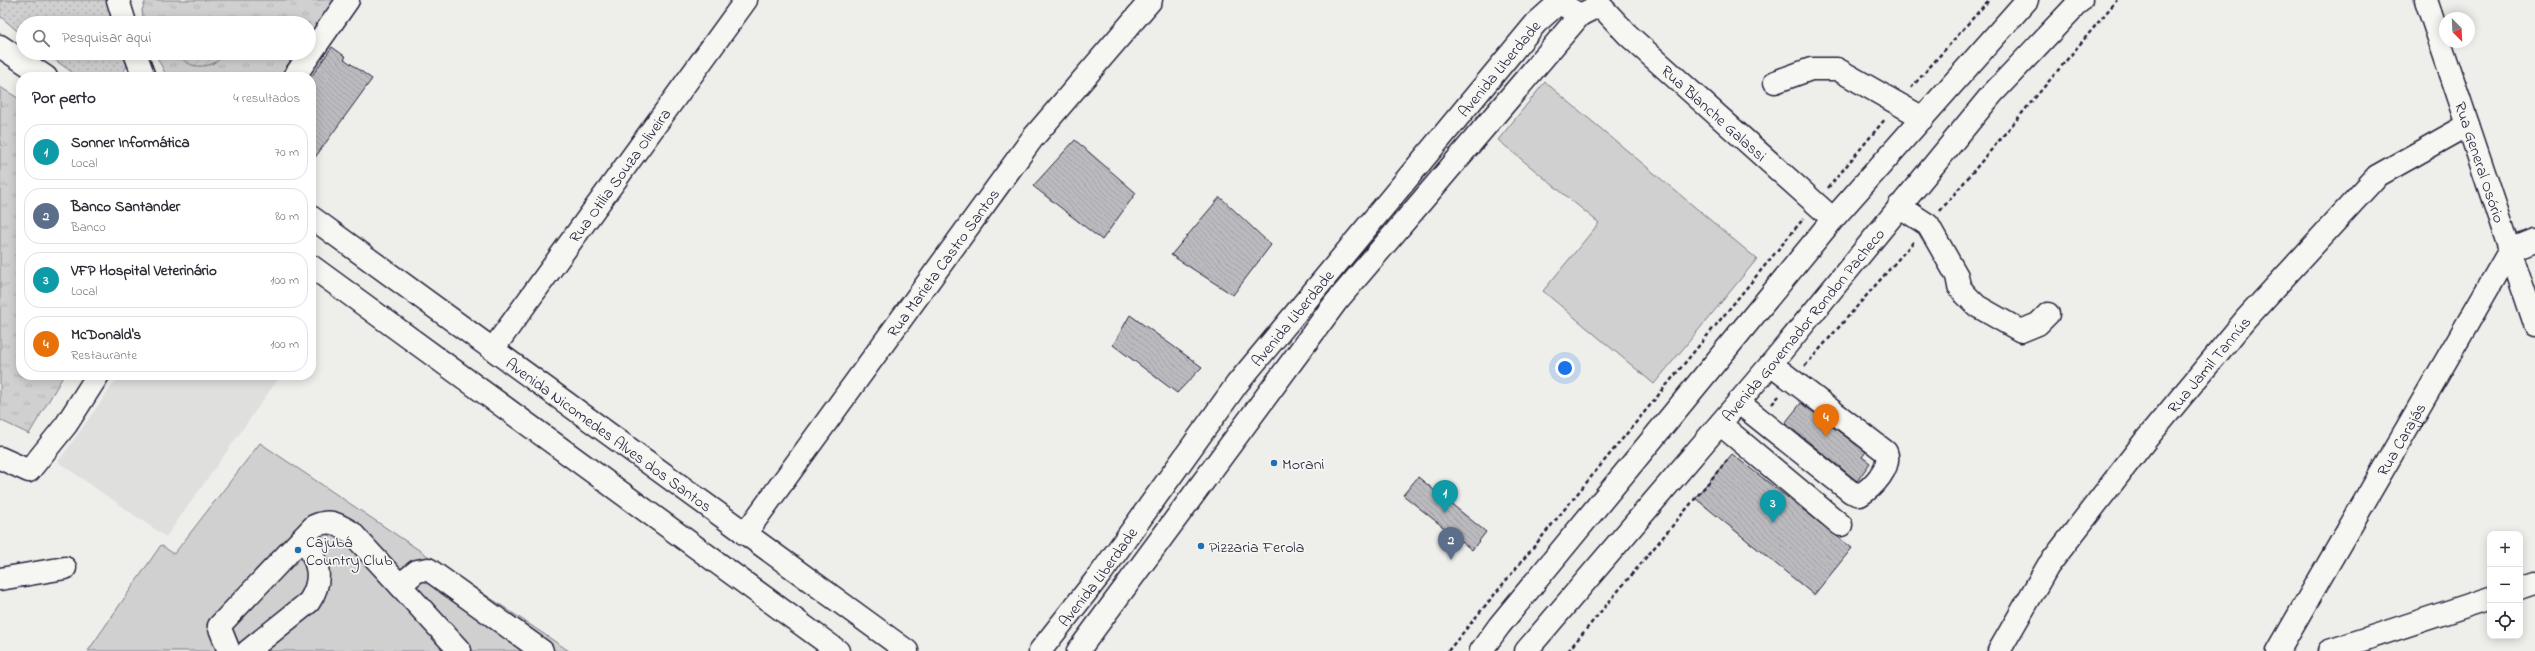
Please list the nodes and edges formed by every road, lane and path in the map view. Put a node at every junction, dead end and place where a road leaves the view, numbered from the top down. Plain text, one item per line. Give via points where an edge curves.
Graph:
1 (348, 0) edge
2 (746, 0) edge
3 (1151, 0) edge
4 (1989, 0) edge
5 (2027, 0) edge
6 (2081, 0) edge
7 (2117, 0) edge
8 (2426, 0) edge
9 (1582, 5) edge
10 (0, 46) edge
11 (316, 46) edge
12 (16, 57) edge
13 (21, 60) edge
14 (133, 60) edge
15 (137, 60) edge
16 (306, 60) edge
17 (39, 72) edge
18 (132, 72) edge
19 (142, 72) edge
20 (298, 72) edge
21 (1775, 82) dead end
22 (1899, 103) junction
23 (1923, 118) junction
24 (2468, 124) junction
25 (1815, 204) junction
26 (1899, 206) junction
27 (1834, 219) junction
28 (316, 221) edge
29 (1928, 225) junction
30 (2535, 240) edge
31 (2510, 250) junction
32 (316, 270) edge
33 (2048, 314) dead end
34 (2535, 324) edge
35 (493, 349) junction
36 (1771, 364) junction
37 (95, 380) edge
38 (1793, 380) junction
39 (1738, 402) junction
40 (1760, 419) junction
41 (1720, 424) junction
42 (1200, 435) junction
43 (1741, 443) junction
44 (1225, 452) junction
45 (0, 458) edge
46 (1841, 525) dead end
47 (746, 534) junction
48 (304, 537) junction
49 (65, 568) dead end
50 (0, 579) edge
51 (2535, 583) edge
52 (400, 585) junction
53 (2523, 587) edge
54 (2487, 599) edge
55 (1530, 650) edge
56 (229, 651) edge
57 (248, 651) edge
58 (460, 651) edge
59 (542, 651) edge
60 (838, 651) edge
61 (907, 651) edge
62 (1040, 651) edge
63 (1078, 651) edge
64 (1448, 651) edge
65 (1481, 651) edge
66 (1568, 651) edge
67 (1999, 651) edge
68 (2278, 651) edge
69 (2328, 651) edge

1 - 11 main road
2 - 35 main road, Rua Otilia Souza Oliveira
3 - 47 main road, Rua Marieta Castro Santos via 1032,139
4 - 22 path
5 - 23 main road
6 - 26 main road, Avenida Governador Rondon Pacheco via 1992,94
7 - 29 path
8 - 24 main road, Rua General Osório
9 - 25 main road, Rua Blanche Galassi via 1628,35
9 - 42 main road, Avenida Liberdade via 1536,23 1237,384
9 - 44 main road, Avenida Liberdade via 1336,302
10 - 12 main road
13 - 17 main road
14 - 18 main road
15 - 19 main road
16 - 20 main road
21 - 22 main road via 1811,69 1837,69 1882,96
22 - 23 main road
22 - 25 path
23 - 27 main road
24 - 31 main road, Rua General Osório
24 - 67 main road, Rua Jamil Tannús via 2377,176 2246,319 2144,442 2048,566
25 - 27 main road, Rua Blanche Galassi
25 - 64 path
26 - 29 main road
26 - 36 main road, Avenida Governador Rondon Pacheco
27 - 65 main road
28 - 35 main road, Avenida Nicomedes Alves dos Santos
29 - 33 main road via 1957,276 1959,286 1977,306 2021,331 2038,324
29 - 38 path
30 - 31 main road
31 - 34 main road, Rua General Osório
31 - 68 main road, Rua Carajás
32 - 60 main road
35 - 47 main road, Avenida Nicomedes Alves dos Santos
36 - 38 main road
36 - 39 main road, Avenida Governador Rondon Pacheco
37 - 45 main road via 66,425 29,471
38 - 40 path
38 - 40 main road via 1886,452 1888,465 1867,491 1860,496 1851,492
39 - 40 main road
39 - 41 main road, Avenida Governador Rondon Pacheco
41 - 43 main road
41 - 55 main road, Avenida Governador Rondon Pacheco
42 - 44 main road
42 - 62 main road, Avenida Liberdade via 1102,572
43 - 46 main road
43 - 66 path
44 - 63 main road, Avenida Liberdade
47 - 61 main road, Avenida Nicomedes Alves dos Santos
48 - 52 main road via 314,526 326,521 334,522 351,532
48 - 56 main road via 219,626
48 - 57 main road via 314,555 317,568 319,579 316,591 309,602
49 - 50 main road
51 - 53 main road
52 - 58 main road
52 - 59 main road via 417,572 428,569
54 - 69 main road

